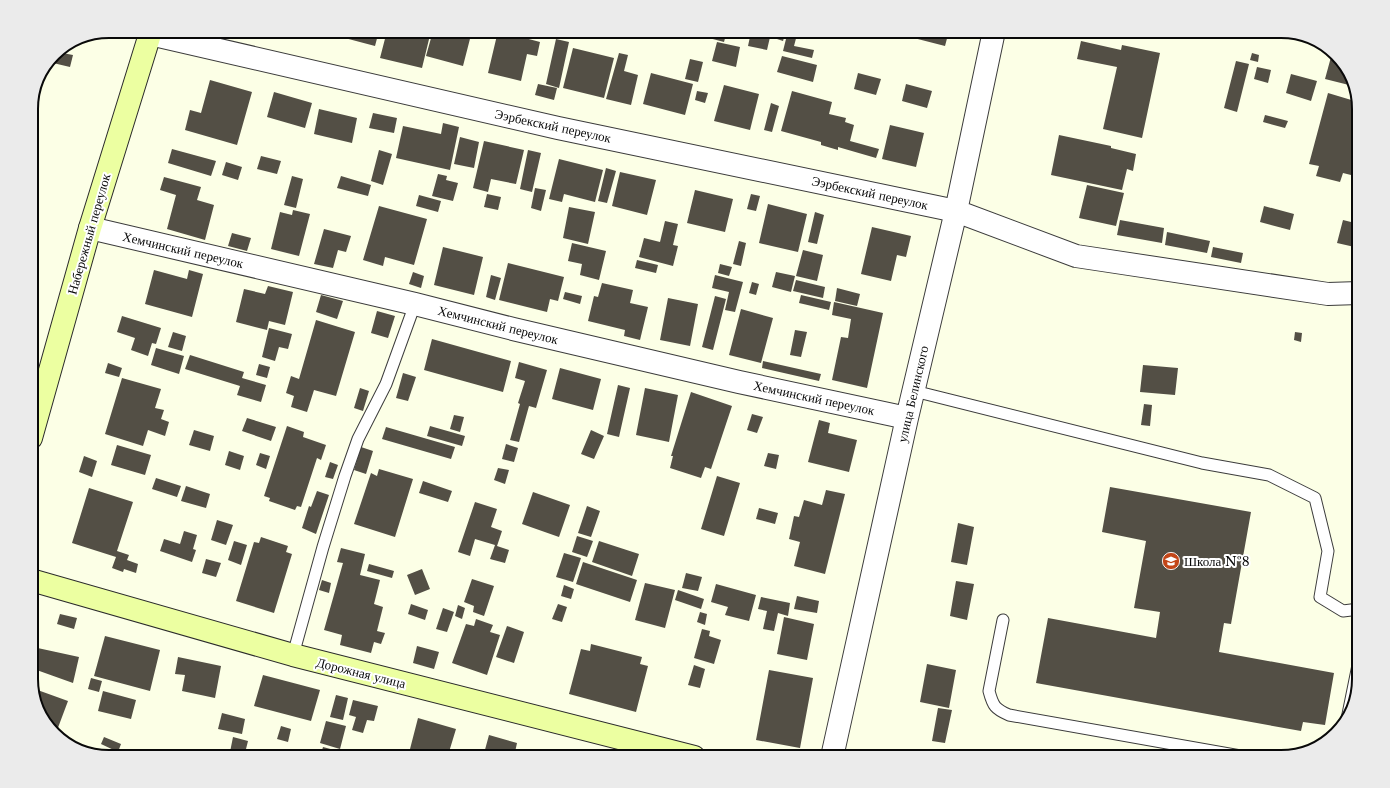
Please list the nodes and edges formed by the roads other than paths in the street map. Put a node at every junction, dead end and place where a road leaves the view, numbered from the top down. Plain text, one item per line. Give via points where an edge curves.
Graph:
1 (149, 38) edge
2 (172, 38) edge
3 (993, 38) edge
4 (956, 211) junction
5 (90, 228) junction
6 (1352, 293) edge
7 (415, 304) junction
8 (914, 391) junction
9 (38, 413) edge
10 (908, 418) junction
11 (38, 582) edge
12 (1352, 610) edge
13 (1003, 620) dead end
14 (293, 655) junction
15 (666, 750) edge
16 (834, 750) edge
17 (1206, 750) edge

1 - 5 street, Набережный переулок
2 - 4 street, Ээрбекский переулок via 558,128
3 - 4 street, улица Белинского
4 - 6 street, Ээрбекский переулок via 1076,256 1328,294
4 - 8 street, улица Белинского
5 - 7 street, Хемчинский переулок
5 - 9 street, Набережный переулок
7 - 10 street, Хемчинский переулок via 732,380
7 - 14 lane via 386,384 358,439 345,476
8 - 10 street, улица Белинского
8 - 12 lane via 1202,463 1269,475 1315,498 1328,551 1320,597 1343,611
10 - 16 street, улица Белинского
11 - 14 street, Дорожная улица
13 - 17 lane via 990,691 992,703 998,711
14 - 15 street, Дорожная улица

